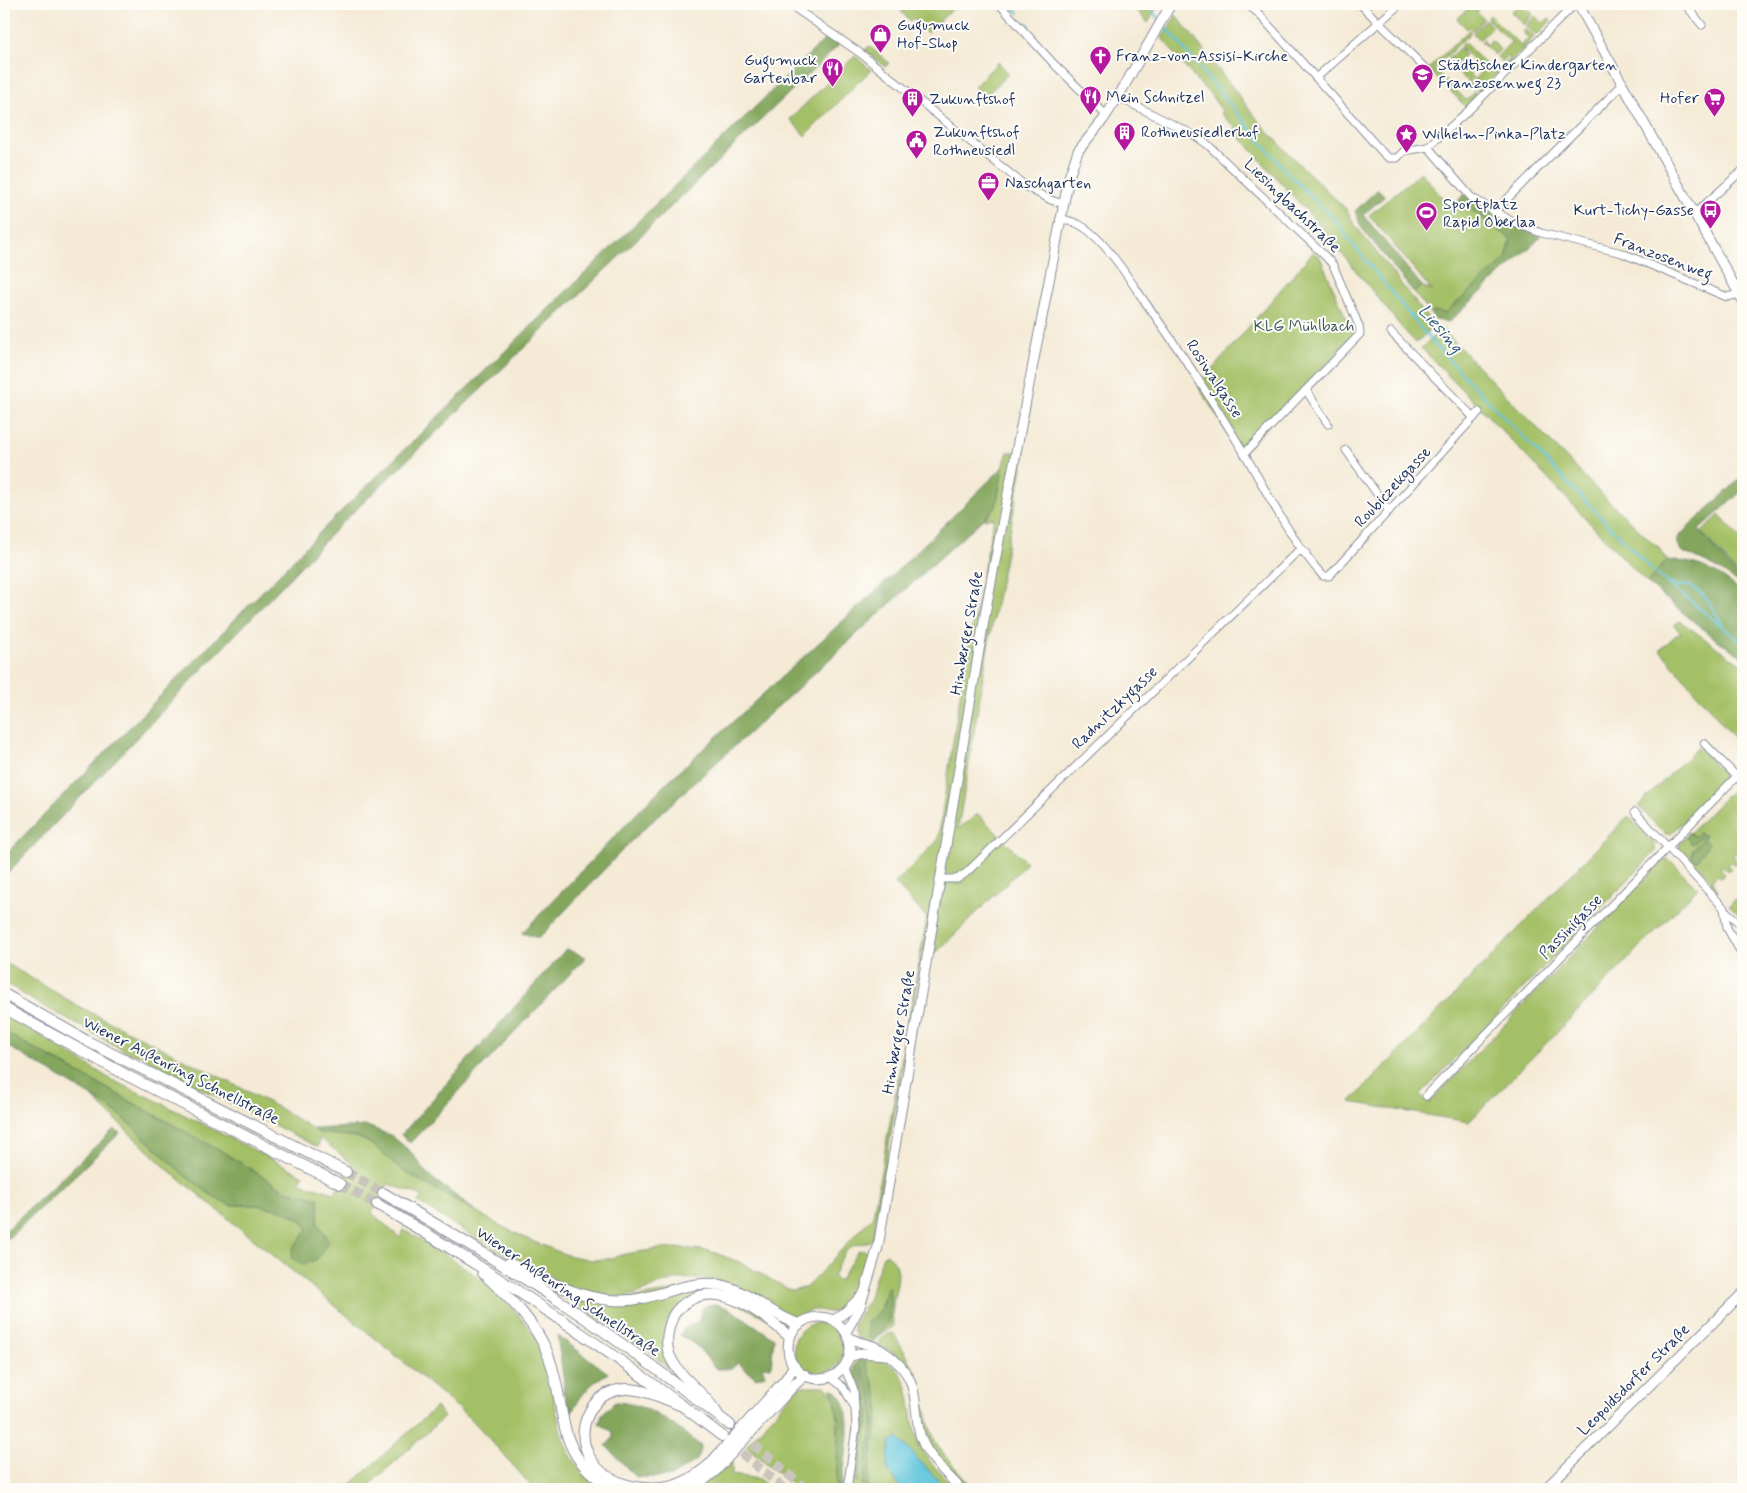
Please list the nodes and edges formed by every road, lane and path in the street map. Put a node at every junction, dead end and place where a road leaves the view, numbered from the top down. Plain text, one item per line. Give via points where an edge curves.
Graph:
1 (789, 4) edge
2 (999, 4) edge
3 (1247, 4) edge
4 (1360, 4) edge
5 (1400, 4) edge
6 (1577, 4) edge
7 (1685, 4) edge
8 (1170, 6) edge
9 (1378, 22) junction
10 (1702, 25) dead end
11 (1426, 70) dead end
12 (1317, 77) junction
13 (1623, 84) junction
14 (1118, 97) junction
15 (1104, 113) junction
16 (1428, 147) junction
17 (1743, 170) edge
18 (1063, 204) junction
19 (1494, 212) junction
20 (1694, 214) junction
21 (1060, 218) junction
22 (1742, 298) edge
23 (1391, 332) dead end
24 (1306, 390) junction
25 (1328, 424) dead end
26 (1346, 450) dead end
27 (1244, 454) junction
28 (1388, 511) junction
29 (1306, 553) junction
30 (1324, 576) joint
31 (1704, 743) dead end
32 (1736, 776) junction
33 (1743, 784) edge
34 (1635, 812) dead end
35 (1668, 847) junction
36 (941, 879) junction
37 (1724, 908) junction
38 (1743, 927) edge
39 (1743, 956) edge
40 (4, 994) edge
41 (4, 1008) edge
42 (1426, 1096) dead end
43 (346, 1172) tunnel mouth
44 (340, 1184) tunnel mouth
45 (383, 1193) tunnel mouth
46 (377, 1204) tunnel mouth
47 (471, 1245) junction
48 (468, 1258) junction
49 (1743, 1293) edge
50 (863, 1294) junction
51 (833, 1320) junction
52 (799, 1324) junction
53 (847, 1334) junction
54 (790, 1337) junction
55 (886, 1355) junction
56 (849, 1357) junction
57 (794, 1366) junction
58 (844, 1367) junction
59 (805, 1375) junction
60 (830, 1377) junction
61 (683, 1406) junction
62 (854, 1406) junction
63 (720, 1418) junction
64 (730, 1425) tunnel mouth
65 (722, 1436) tunnel mouth
66 (616, 1489) edge
67 (688, 1489) edge
68 (847, 1489) edge
69 (961, 1489) edge
70 (1545, 1489) edge

1 - 18 street via 860,52 1028,188
2 - 15 street
3 - 12 street
4 - 9 street
5 - 9 street
6 - 13 main road
6 - 16 street
7 - 10 street
8 - 14 main road, Himberger Straße
9 - 11 street
9 - 12 street
12 - 16 street via 1390,158 1397,158 1404,151
13 - 19 street
13 - 20 main road
14 - 15 main road, Himberger Straße
14 - 24 street, Liesingbachstraße via 1207,144 1333,265 1360,334
15 - 18 main road, Himberger Straße via 1075,155
16 - 19 street, Franzosenweg via 1471,197
17 - 20 street
18 - 21 main road, Himberger Straße
19 - 22 street, Franzosenweg via 1541,232 1622,253 1727,297
20 - 22 main road
21 - 27 street, Rosiwalgasse via 1084,227 1105,248 1173,340
21 - 36 main road, Himberger Straße via 987,603
23 - 28 street, Roubiczekgasse via 1477,415
24 - 25 street
24 - 27 street
26 - 28 street
27 - 29 street, Rosiwalgasse via 1278,514
28 - 30 street, Roubiczekgasse via 1332,573
29 - 30 street, Rosiwalgasse
29 - 36 street, Radnitzkygasse via 1296,553 966,873 957,879
31 - 32 street
32 - 33 street
32 - 35 street, Passinigasse
34 - 35 street
35 - 37 street
35 - 42 street, Passinigasse
36 - 50 main road, Himberger Straße via 878,1247
37 - 38 street
37 - 39 street via 1727,928
40 - 43 highway, Wiener Außenring Schnellstraße via 96,1045
41 - 44 highway, Wiener Außenring Schnellstraße via 128,1076
45 - 47 highway, Wiener Außenring Schnellstraße
46 - 48 highway, Wiener Außenring Schnellstraße
47 - 52 highway via 580,1294 603,1300 623,1301 696,1284 714,1284 744,1294 786,1320
47 - 63 highway, Wiener Außenring Schnellstraße via 564,1304
48 - 61 highway, Wiener Außenring Schnellstraße via 620,1358
48 - 66 highway via 519,1308 539,1334 553,1371 563,1426 572,1450 586,1470
49 - 70 main road, Leopoldsdorfer Straße
50 - 51 main road, Himberger Straße
50 - 53 main road, Himberger Straße
51 - 52 main road via 815,1317
51 - 53 main road
52 - 54 main road
53 - 55 main road
53 - 56 main road
54 - 57 main road via 789,1352
54 - 63 highway via 740,1302 713,1293 685,1302 676,1311 667,1338 669,1353 681,1373 710,1401
55 - 56 main road via 862,1353
55 - 69 main road via 896,1361 913,1387 917,1424 928,1452
56 - 58 main road
57 - 59 main road
57 - 61 highway via 709,1465 681,1483 664,1488 624,1484 606,1475 593,1463 585,1449 586,1416 603,1396 615,1390 644,1391
58 - 60 main road
58 - 62 street via 854,1390
59 - 60 main road via 820,1379
59 - 67 highway via 715,1471
60 - 62 street via 843,1387
61 - 65 highway, Wiener Außenring Schnellstraße
62 - 68 street via 856,1428
63 - 64 highway, Wiener Außenring Schnellstraße

